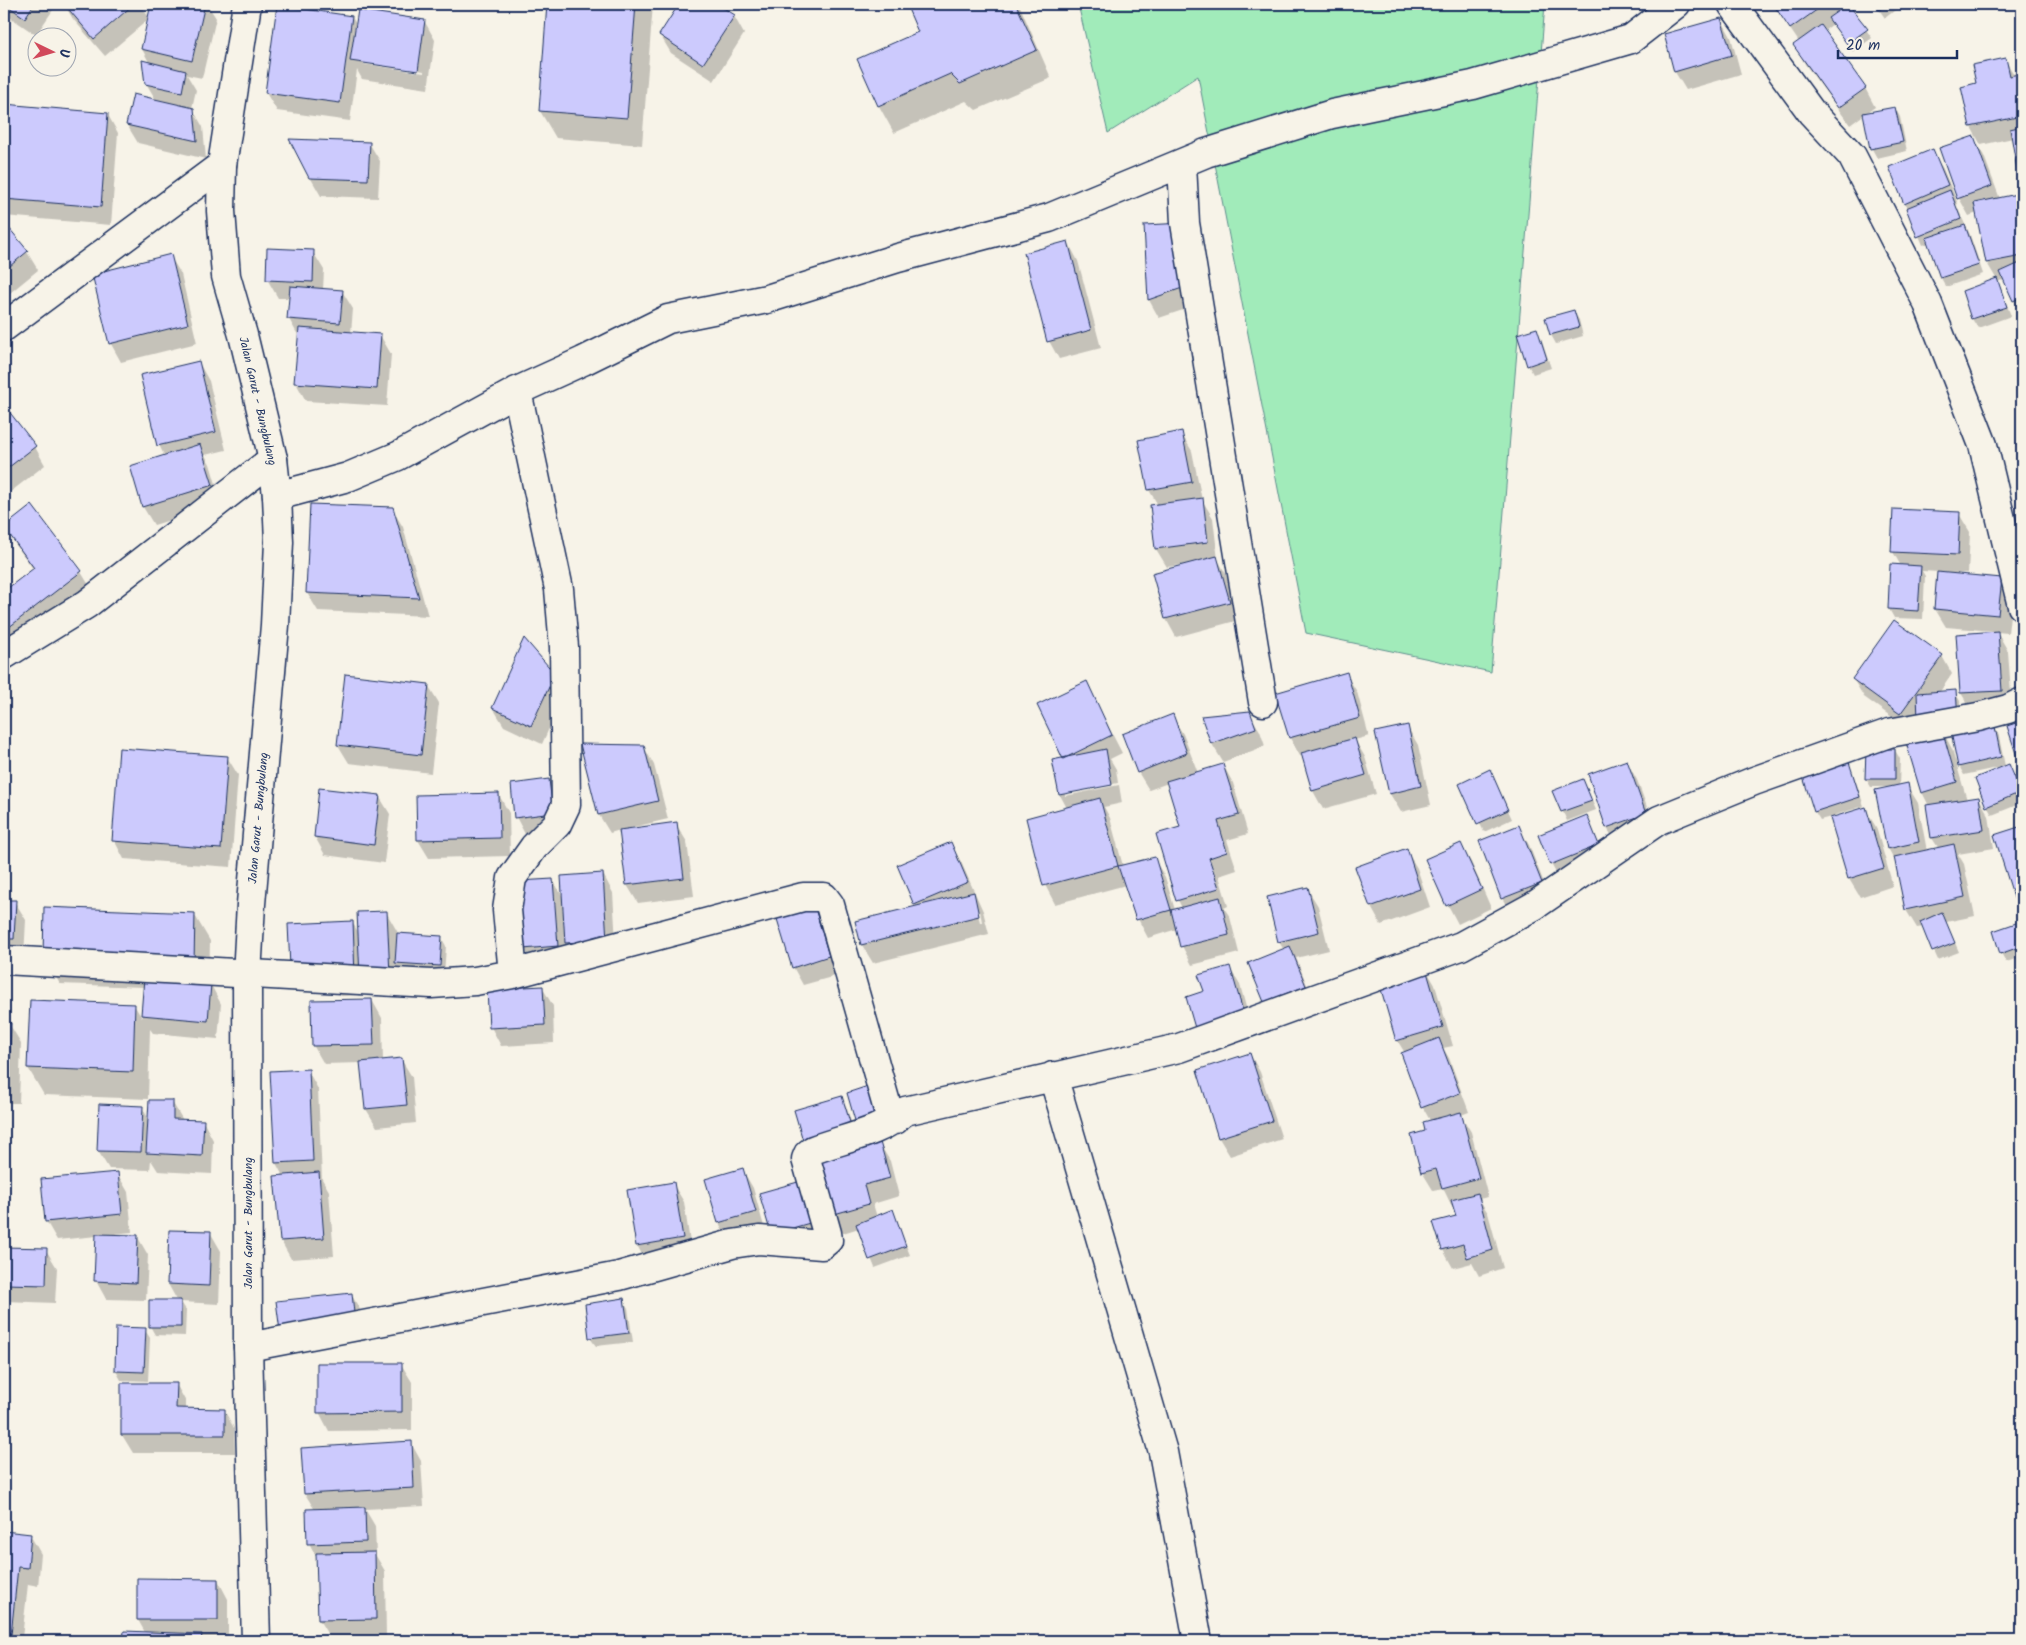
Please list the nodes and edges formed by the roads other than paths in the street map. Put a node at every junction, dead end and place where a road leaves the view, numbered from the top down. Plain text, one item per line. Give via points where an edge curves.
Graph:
1 (248, 4) edge
2 (1676, 4) edge
3 (1732, 4) edge
4 (1182, 164) junction
5 (222, 165) junction
6 (4, 327) edge
7 (517, 391) junction
8 (273, 459) junction
9 (277, 496) junction
10 (2022, 606) edge
11 (4, 655) edge
12 (1263, 702) dead end
13 (2022, 702) edge
14 (4, 960) edge
15 (513, 974) junction
16 (247, 975) junction
17 (1053, 1076) junction
18 (895, 1120) junction
19 (248, 1346) junction
20 (256, 1641) edge
21 (1198, 1641) edge

1 - 5 street, Jalan Garut - Bungbulang
2 - 4 street via 1632,39 1473,85 1332,114 1206,153
3 - 10 street via 1812,113 1852,156 1928,304 1983,444
4 - 7 street via 1049,218 898,258 767,298 668,319
4 - 12 street via 1186,223
5 - 6 street
5 - 8 street, Jalan Garut - Bungbulang via 221,211 226,276
7 - 9 street via 398,456 348,477
7 - 15 street via 563,620 566,805 558,824 534,847 512,878 507,910
8 - 9 street, Jalan Garut - Bungbulang
8 - 11 street via 87,604
9 - 16 street, Jalan Garut - Bungbulang via 279,542 275,625
13 - 17 street via 1978,717 1889,733 1754,781 1659,820 1534,906 1461,946 1179,1048
14 - 16 street
15 - 16 street via 431,984
15 - 18 street via 803,897 824,897 830,905 888,1110
16 - 19 street, Jalan Garut - Bungbulang
17 - 18 street via 905,1112
17 - 21 street via 1163,1452
18 - 19 street via 874,1131 822,1146 808,1154 807,1165 828,1240 822,1246 758,1240 740,1242 619,1276
19 - 20 street, Jalan Garut - Bungbulang

